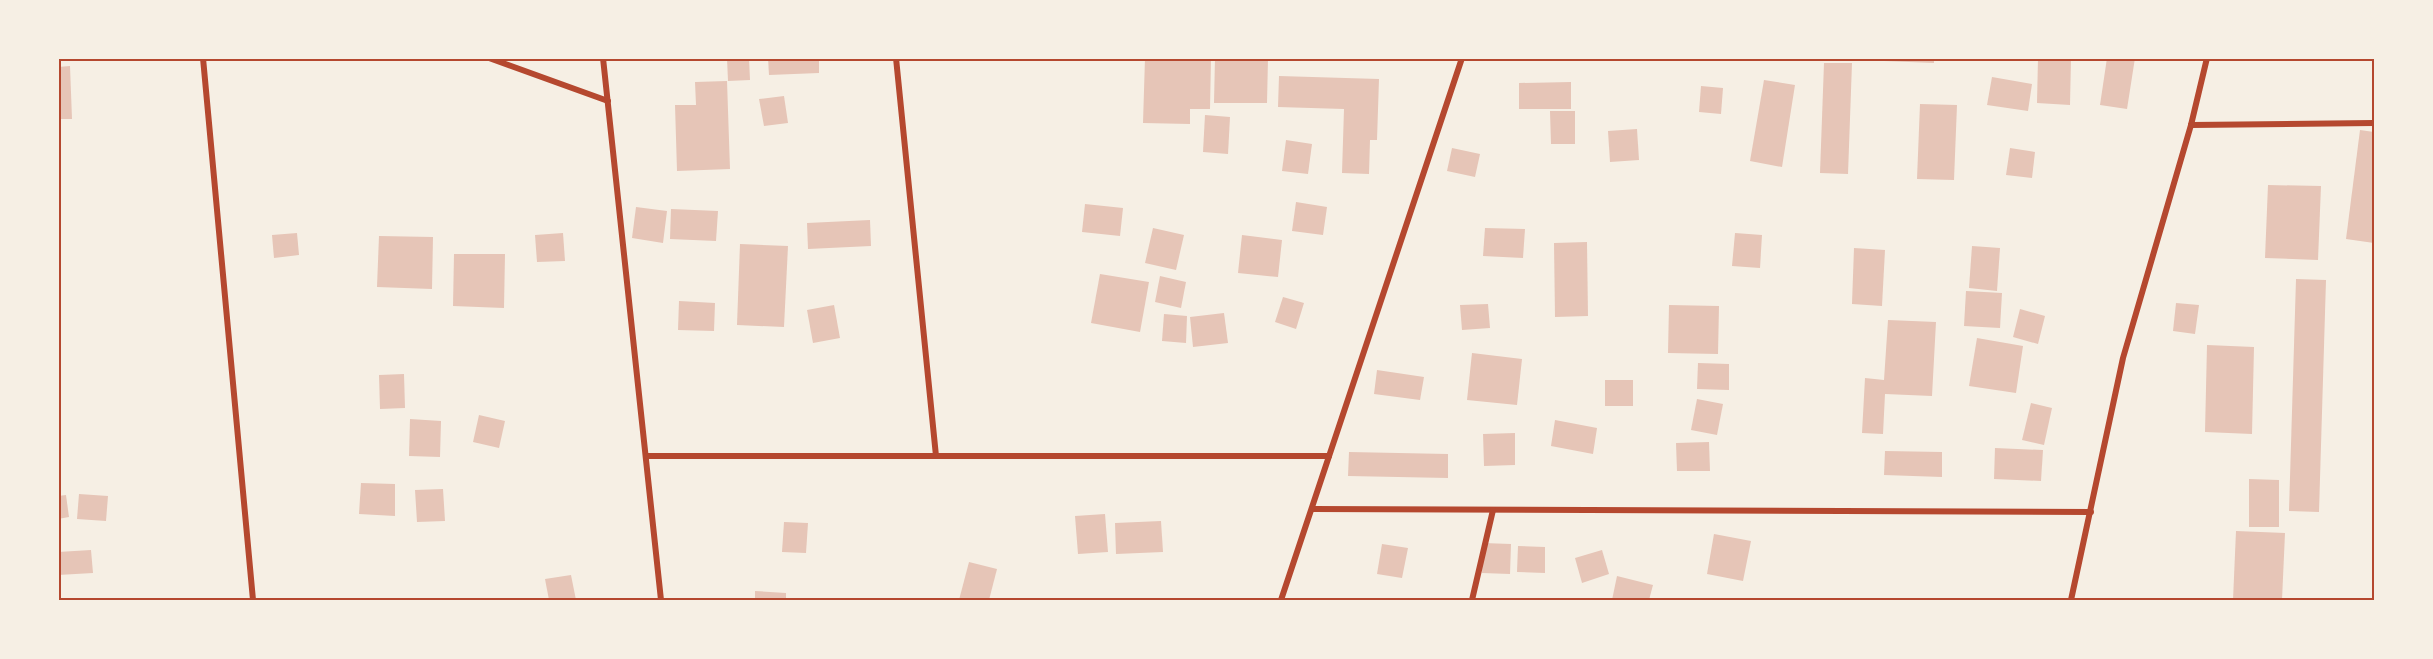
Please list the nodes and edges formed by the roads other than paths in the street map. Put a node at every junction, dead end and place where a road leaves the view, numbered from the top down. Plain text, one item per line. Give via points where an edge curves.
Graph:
1 (203, 58) edge
2 (489, 58) edge
3 (603, 58) edge
4 (896, 58) edge
5 (1462, 58) edge
6 (2207, 58) edge
7 (608, 101) junction
8 (2374, 123) edge
9 (2191, 124) junction
10 (646, 456) junction
11 (936, 456) junction
12 (1329, 456) junction
13 (1312, 509) junction
14 (1492, 510) junction
15 (2091, 512) junction
16 (253, 600) edge
17 (661, 600) edge
18 (1281, 600) edge
19 (1472, 600) edge
20 (2071, 600) edge

1 - 16 street
2 - 7 street
3 - 7 street
4 - 11 street
5 - 12 street
6 - 9 street
7 - 10 street
8 - 9 street
9 - 15 street via 2123,358
10 - 11 street
10 - 17 street
11 - 12 street
12 - 13 street
13 - 14 street
13 - 18 street
14 - 15 street
14 - 19 street
15 - 20 street

